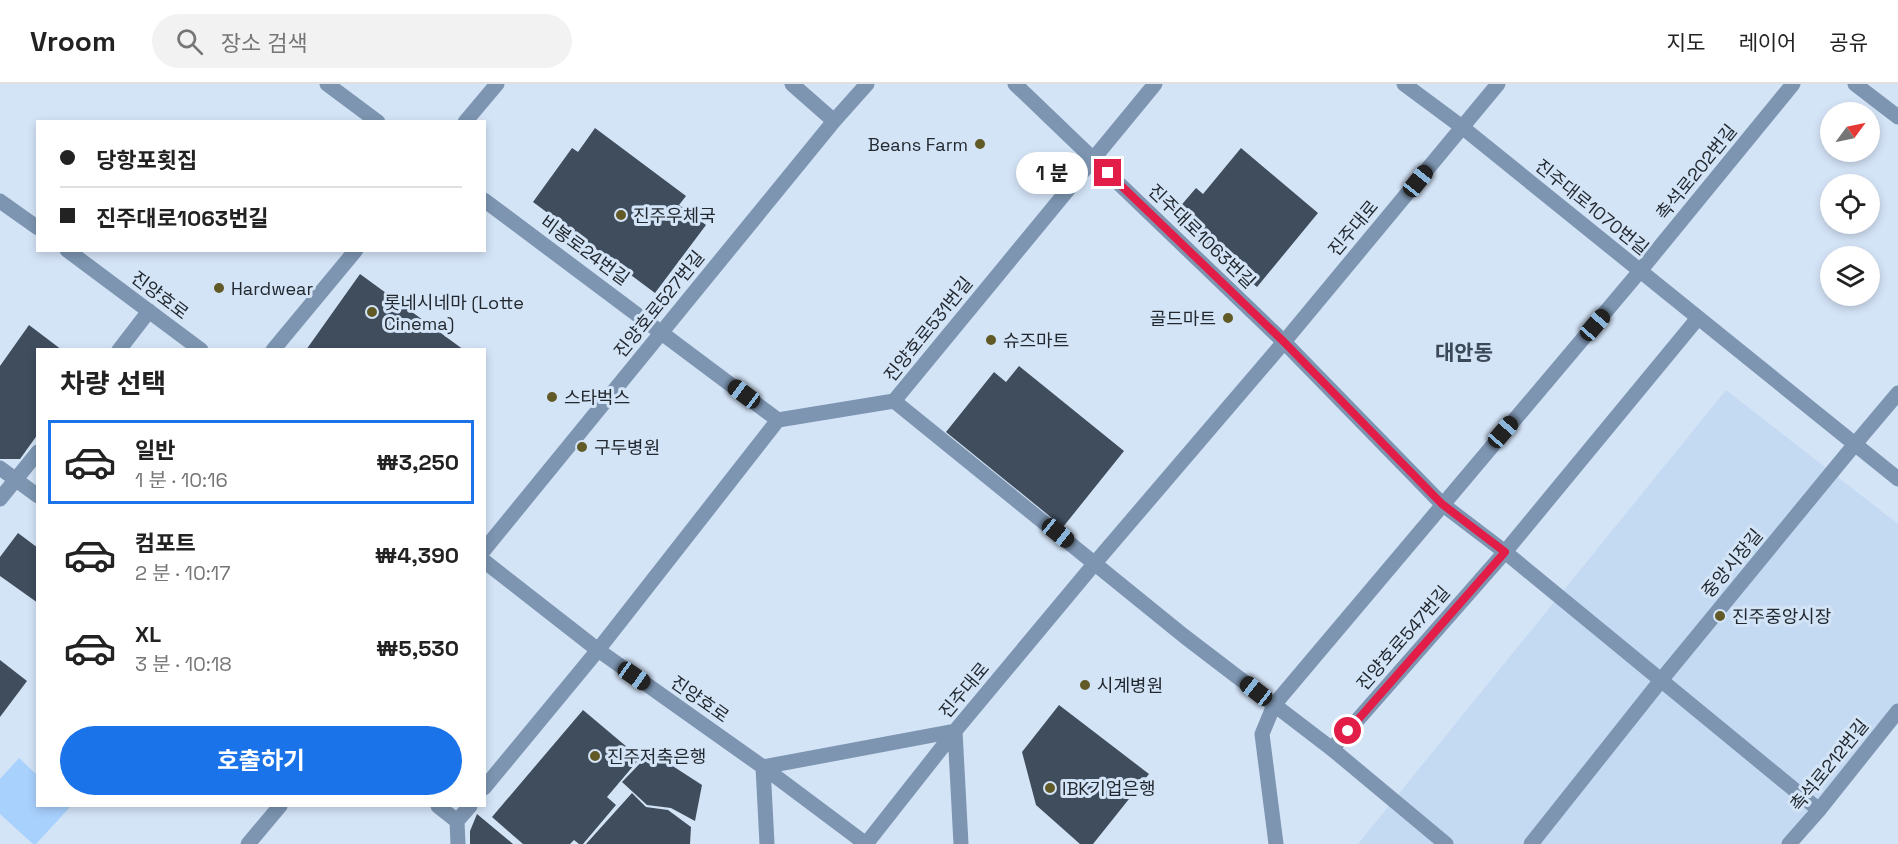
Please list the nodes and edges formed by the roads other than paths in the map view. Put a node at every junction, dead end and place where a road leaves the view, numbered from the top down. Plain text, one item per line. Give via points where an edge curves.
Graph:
1 (327, 84) edge
2 (497, 84) edge
3 (792, 84) edge
4 (867, 84) edge
5 (1015, 84) edge
6 (1155, 84) edge
7 (1404, 84) edge
8 (1498, 84) edge
9 (1792, 84) edge
10 (1855, 84) edge
11 (1898, 117) edge
12 (375, 120) edge
13 (467, 120) edge
14 (834, 121) junction
15 (1462, 127) junction
16 (1092, 158) junction
17 (0, 201) edge
18 (486, 201) edge
19 (36, 227) edge
20 (70, 252) edge
21 (354, 252) edge
22 (1641, 271) junction
23 (149, 311) junction
24 (1698, 318) junction
25 (662, 331) junction
26 (1284, 342) junction
27 (121, 348) edge
28 (198, 348) edge
29 (275, 348) edge
30 (1898, 393) edge
31 (894, 401) junction
32 (778, 420) junction
33 (1855, 444) junction
34 (36, 454) edge
35 (0, 468) edge
36 (16, 479) junction
37 (1898, 479) edge
38 (36, 494) edge
39 (0, 499) edge
40 (1442, 504) junction
41 (486, 548) edge
42 (1505, 552) junction
43 (1095, 562) junction
44 (486, 563) edge
45 (598, 650) junction
46 (1662, 679) junction
47 (1274, 705) junction
48 (1898, 711) edge
49 (956, 731) junction
50 (1332, 749) junction
51 (763, 767) junction
52 (486, 786) edge
53 (279, 807) edge
54 (439, 807) edge
55 (469, 807) edge
56 (1819, 810) junction
57 (457, 821) junction
58 (248, 844) edge
59 (458, 844) edge
60 (767, 844) edge
61 (866, 844) edge
62 (961, 844) edge
63 (1276, 844) edge
64 (1446, 844) edge
65 (1531, 844) edge
66 (1789, 844) edge

1 - 12 street
2 - 13 street
3 - 14 street
4 - 14 street, 진양호로527번길
5 - 16 street, 진주대로1063번길
6 - 16 street, 진양호로531번길
7 - 15 street, 진주대로1070번길
8 - 15 street, 진주대로
9 - 22 street, 촉석로202번길
10 - 11 street
14 - 25 street, 진양호로527번길
15 - 22 street, 진주대로1070번길
15 - 26 street, 진주대로
16 - 26 street, 진주대로1063번길
16 - 31 street, 진양호로531번길
17 - 19 street
18 - 25 street, 비봉로24번길
20 - 23 street, 진양호로
21 - 29 street
22 - 24 street, 진주대로1070번길
22 - 40 street, 촉석로202번길
23 - 27 street
23 - 28 street, 진양호로
24 - 33 street, 진주대로1070번길
24 - 42 street
25 - 32 street, 비봉로24번길
25 - 41 street, 진양호로527번길
26 - 40 street
26 - 43 street, 진주대로
30 - 33 street
31 - 32 street, 진양호로531번길
31 - 43 street
32 - 45 street
33 - 37 street, 진주대로1070번길
33 - 46 street, 중앙시장길
34 - 36 street
35 - 36 street
36 - 38 street
36 - 39 street
40 - 42 street
40 - 47 street
42 - 46 street
42 - 50 street, 진양호로547번길
43 - 47 street
43 - 49 street, 진주대로
44 - 45 street, 진양호로
45 - 51 street, 진양호로
45 - 52 street
46 - 56 street
46 - 65 street, 중앙시장길
47 - 50 street
47 - 63 street via 1262,734
48 - 56 street, 촉석로212번길
49 - 51 street
49 - 61 street, 진주대로
49 - 62 street
50 - 64 street
51 - 60 street
51 - 61 street, 진양호로
53 - 58 street
54 - 57 street
55 - 57 street
56 - 66 street, 촉석로212번길
57 - 59 street

